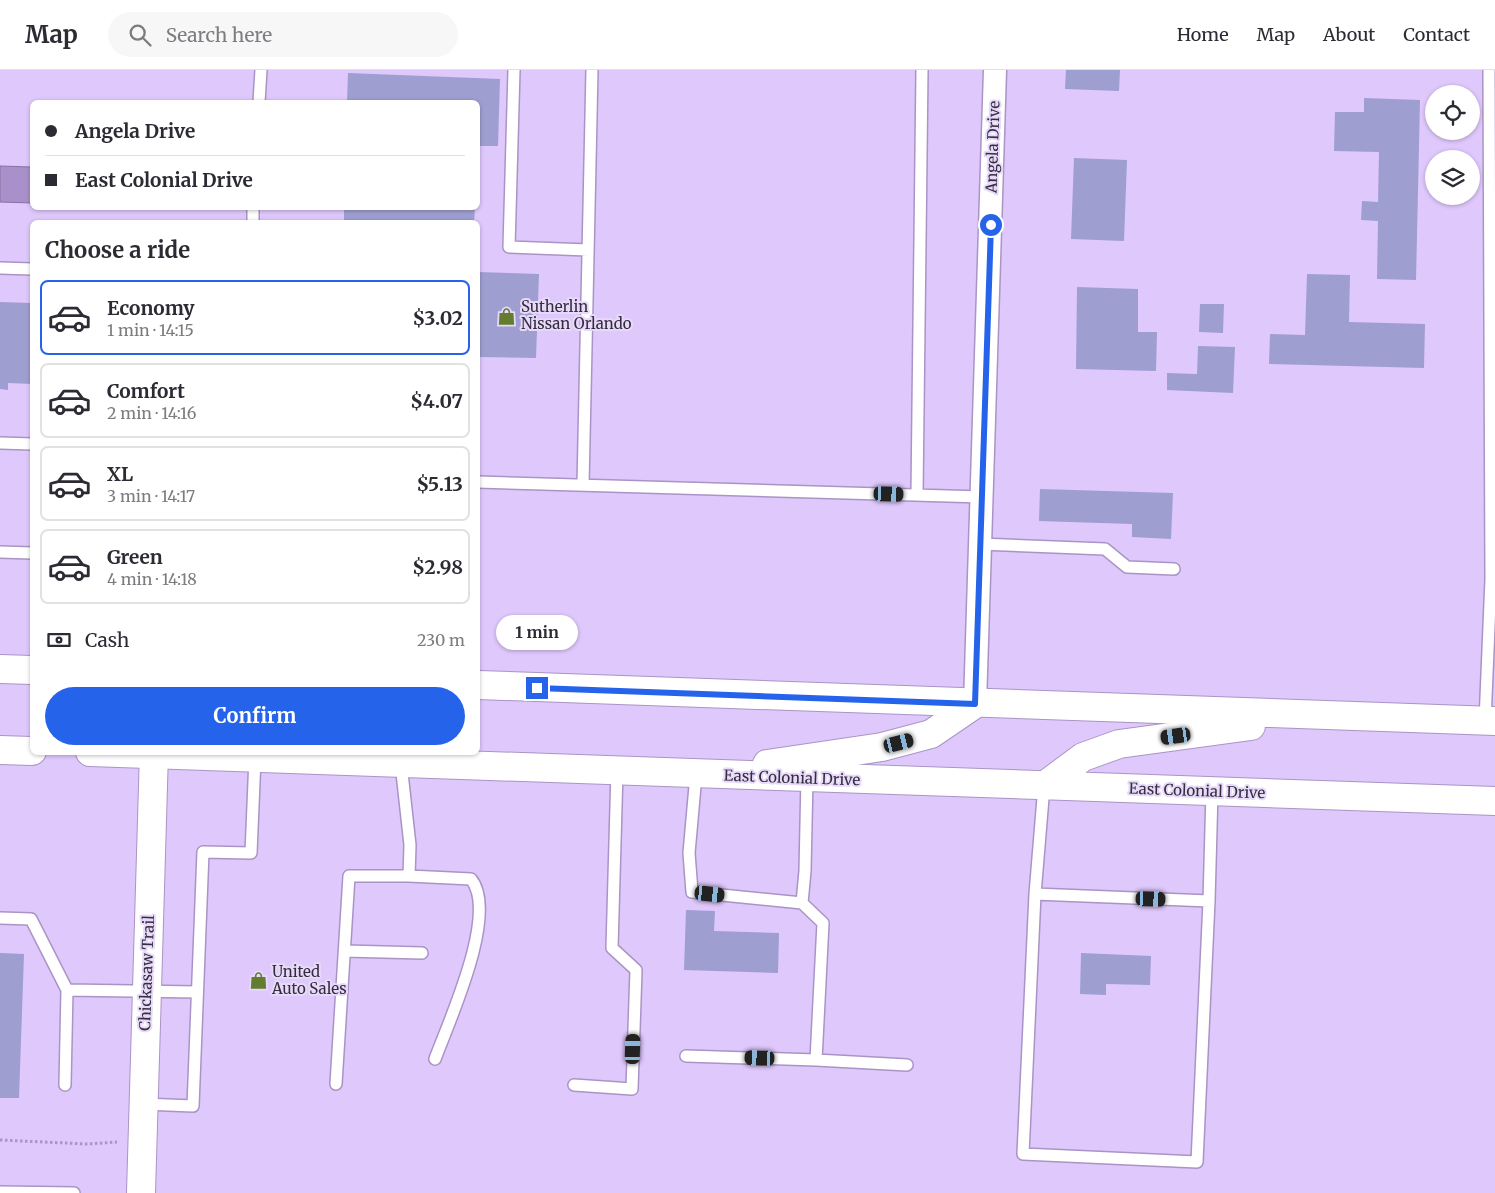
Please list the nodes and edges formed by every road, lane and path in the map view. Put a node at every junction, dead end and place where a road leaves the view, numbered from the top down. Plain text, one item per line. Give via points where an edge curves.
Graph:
1 (261, 70) edge
2 (514, 70) edge
3 (592, 70) edge
4 (922, 70) edge
5 (996, 70) edge
6 (1489, 70) edge
7 (259, 100) edge
8 (588, 250) junction
9 (0, 268) edge
10 (30, 269) edge
11 (0, 443) edge
12 (30, 444) edge
13 (480, 482) edge
14 (583, 485) junction
15 (917, 495) junction
16 (982, 496) junction
17 (980, 544) junction
18 (0, 552) edge
19 (30, 553) edge
20 (1174, 569) dead end
21 (0, 669) edge
22 (30, 670) edge
23 (480, 686) edge
24 (975, 704) junction
25 (1327, 716) junction
26 (1490, 721) edge
27 (0, 750) edge
28 (30, 751) edge
29 (154, 755) edge
30 (179, 755) edge
31 (255, 758) junction
32 (401, 764) junction
33 (617, 771) junction
34 (696, 774) junction
35 (807, 778) junction
36 (1044, 786) junction
37 (1212, 792) junction
38 (1495, 801) edge
39 (409, 876) junction
40 (1036, 894) junction
41 (1209, 901) junction
42 (802, 903) junction
43 (0, 918) edge
44 (344, 951) junction
45 (422, 954) dead end
46 (67, 990) junction
47 (146, 991) junction
48 (197, 992) junction
49 (686, 1056) dead end
50 (435, 1058) dead end
51 (816, 1060) junction
52 (907, 1065) dead end
53 (336, 1084) dead end
54 (65, 1085) dead end
55 (574, 1085) dead end
56 (143, 1104) junction
57 (0, 1140) edge
58 (142, 1140) junction
59 (0, 1192) edge
60 (74, 1193) edge
61 (141, 1193) edge

1 - 7 lane
2 - 8 lane via 509,247
3 - 8 lane
4 - 15 lane
5 - 16 street, Angela Drive
6 - 26 lane
8 - 14 lane
9 - 10 lane
11 - 12 lane
13 - 14 lane
14 - 15 lane
15 - 16 lane
16 - 17 street, Angela Drive
17 - 20 lane via 1105,549 1127,567
17 - 24 street, Angela Drive
18 - 19 lane
21 - 22 main road
23 - 24 main road
24 - 25 main road
24 - 34 main road via 931,734 882,747
25 - 26 main road
25 - 36 main road via 1119,744 1083,757
27 - 28 main road
29 - 47 main road, Chickasaw Trail
30 - 31 main road, East Colonial Drive
31 - 32 main road, East Colonial Drive
31 - 48 lane via 251,853 203,852
32 - 33 main road, East Colonial Drive
32 - 39 lane via 410,845
33 - 34 main road, East Colonial Drive
33 - 55 lane via 612,948 636,970 632,1088
34 - 35 main road, East Colonial Drive
34 - 42 lane via 689,853 692,892
35 - 36 main road, East Colonial Drive
35 - 42 lane via 806,871
36 - 37 main road, East Colonial Drive
36 - 40 lane
37 - 38 main road, East Colonial Drive
37 - 41 lane
39 - 44 lane via 349,876
39 - 50 lane via 471,879 476,886 479,913 473,958
40 - 41 lane
40 - 41 lane via 1023,1154 1188,1162 1198,1162
42 - 51 lane via 823,923
43 - 46 lane via 31,919
44 - 45 lane
44 - 53 lane
46 - 47 lane
46 - 54 lane
47 - 48 lane
47 - 56 main road, Chickasaw Trail
48 - 56 lane via 193,1106
49 - 51 lane
51 - 52 lane
56 - 58 main road, Chickasaw Trail
57 - 58 path via 87,1144
58 - 61 main road, Chickasaw Trail
59 - 60 lane

